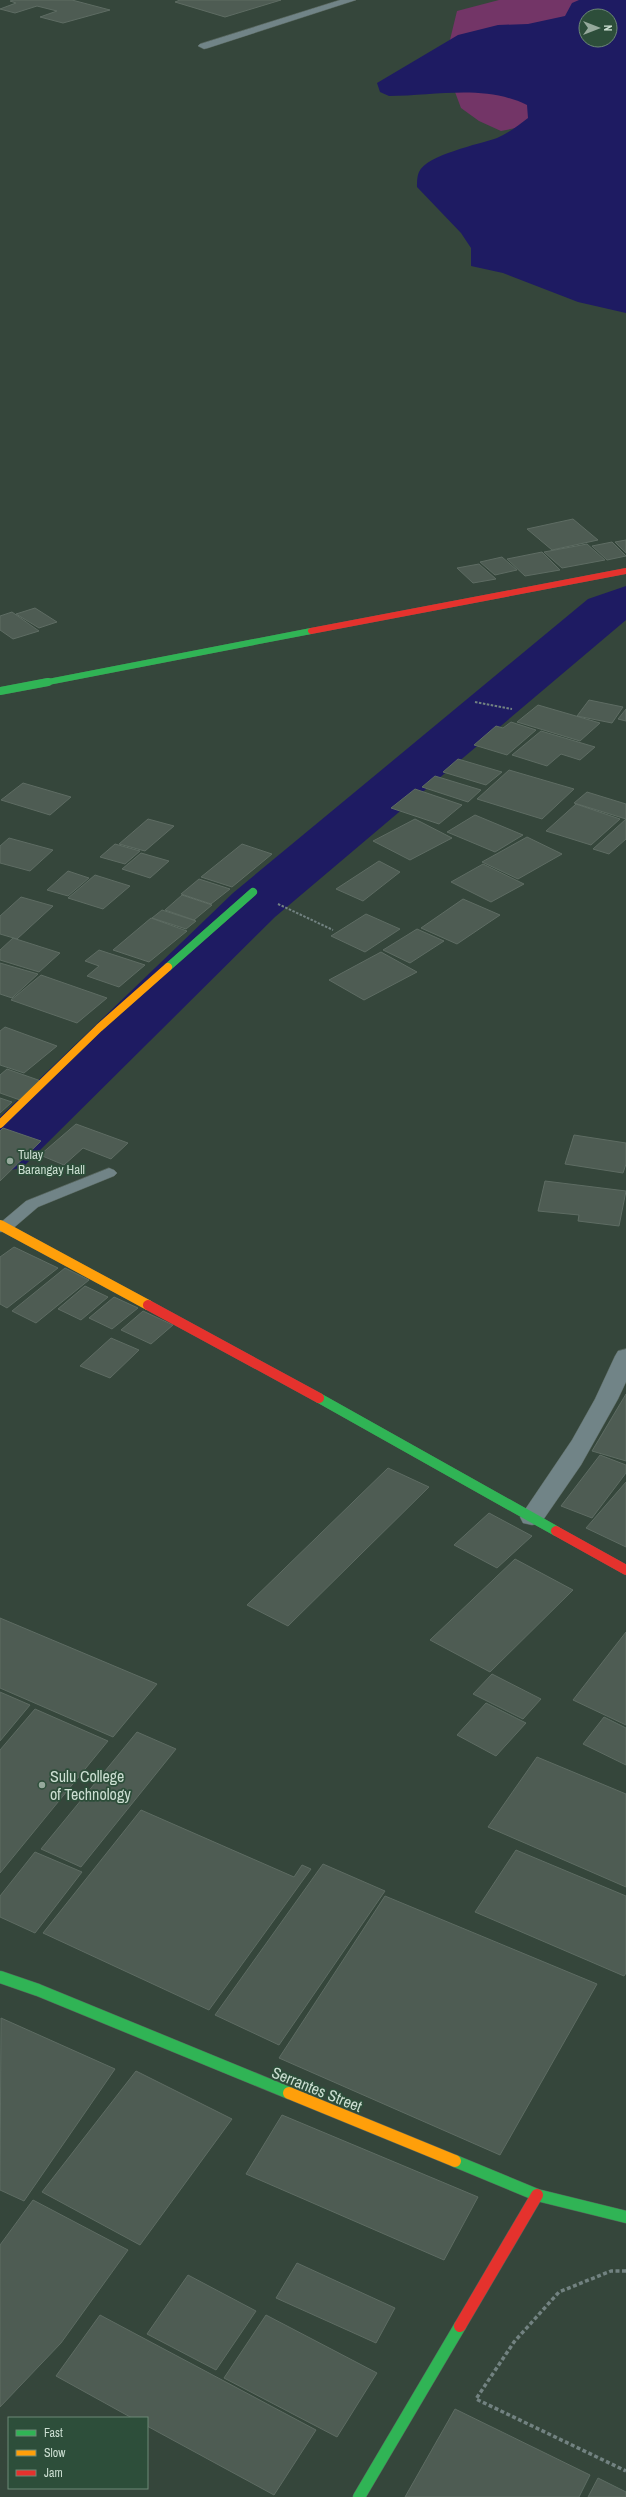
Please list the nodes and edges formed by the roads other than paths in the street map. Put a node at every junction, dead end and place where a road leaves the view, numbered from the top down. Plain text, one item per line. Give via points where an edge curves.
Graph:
1 (351, 0) edge
2 (204, 46) dead end
3 (626, 571) edge
4 (0, 691) edge
5 (252, 892) dead end
6 (0, 1124) edge
7 (109, 1173) dead end
8 (2, 1227) edge
9 (626, 1356) edge
10 (532, 1517) junction
11 (626, 1570) edge
12 (0, 1977) edge
13 (537, 2195) junction
14 (626, 2217) edge
15 (359, 2497) edge

1 - 2 street
3 - 4 street
5 - 6 street via 99,1028
7 - 8 lane via 32,1204
8 - 10 street
9 - 10 street via 592,1429 566,1472
10 - 11 street
12 - 13 street, Serrantes Street via 45,1993
13 - 14 street, Serrantes Street
13 - 15 street

